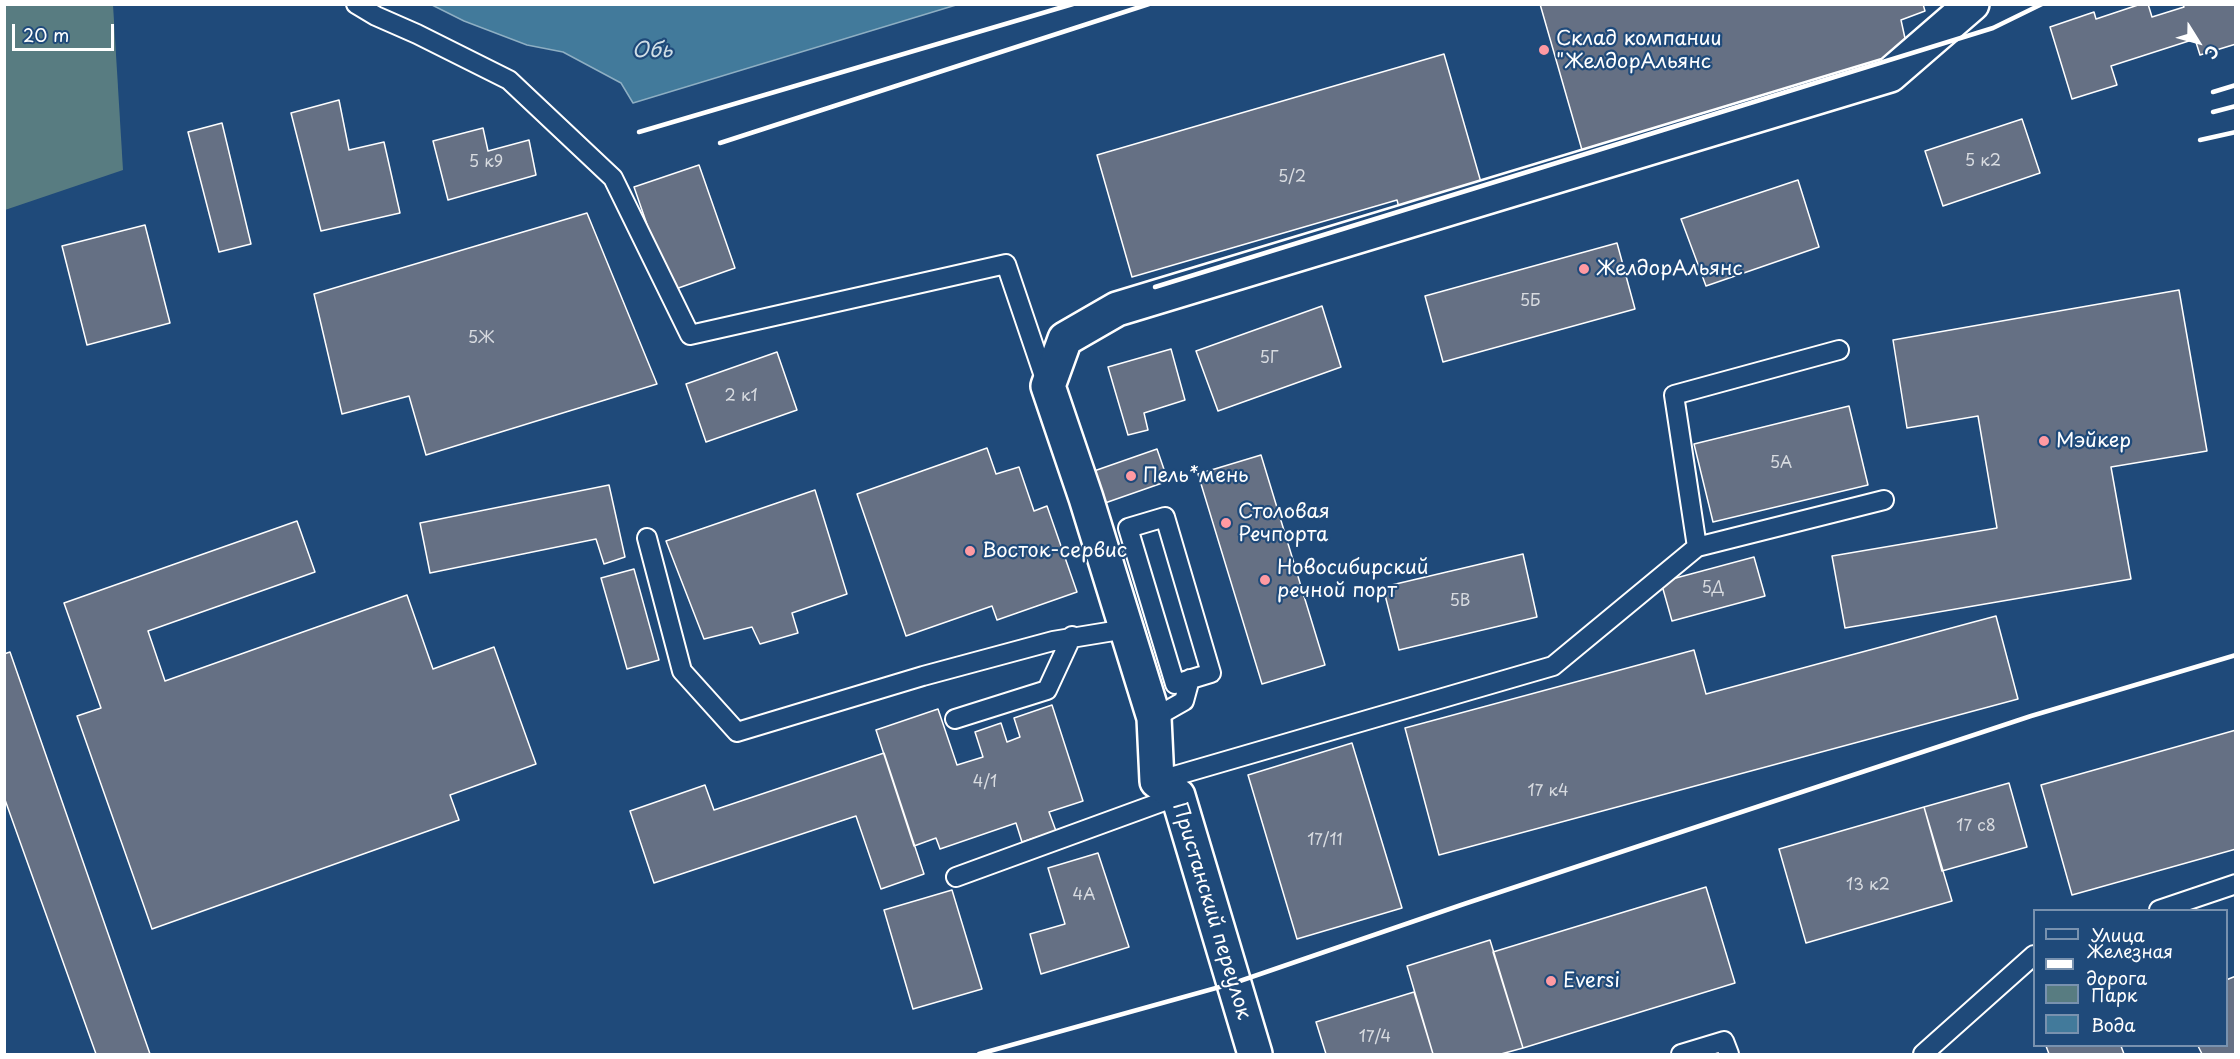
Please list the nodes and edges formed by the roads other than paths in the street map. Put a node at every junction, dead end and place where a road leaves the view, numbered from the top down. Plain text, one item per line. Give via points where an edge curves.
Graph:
1 (356, 4) edge
2 (1972, 4) edge
3 (1839, 350) dead end
4 (1048, 386) junction
5 (1884, 500) dead end
6 (647, 538) dead end
7 (1697, 547) junction
8 (1126, 629) junction
9 (1072, 636) junction
10 (1190, 679) junction
11 (1154, 718) junction
12 (955, 719) dead end
13 (1168, 788) junction
14 (956, 877) dead end
15 (2235, 884) edge
16 (2162, 909) edge
17 (2033, 957) edge
18 (1255, 1054) edge
19 (1682, 1054) edge
20 (1729, 1054) edge
21 (1923, 1054) edge

1 - 4 lane via 509,80 613,178 690,335 1006,264
2 - 4 street via 1890,75 1117,309 1065,339
3 - 7 lane via 1674,395
4 - 8 street, Пристанский переулок
5 - 7 lane
6 - 9 lane via 682,671 737,732
7 - 13 lane via 1553,666
8 - 9 lane
8 - 11 street, Пристанский переулок
9 - 12 lane via 1047,690
10 - 10 lane via 1175,684 1128,528 1165,517 1211,673
10 - 11 lane via 1184,701
11 - 13 street, Пристанский переулок
13 - 14 lane
13 - 18 street, Пристанский переулок
15 - 16 lane
17 - 21 lane
19 - 20 lane via 1725,1041

